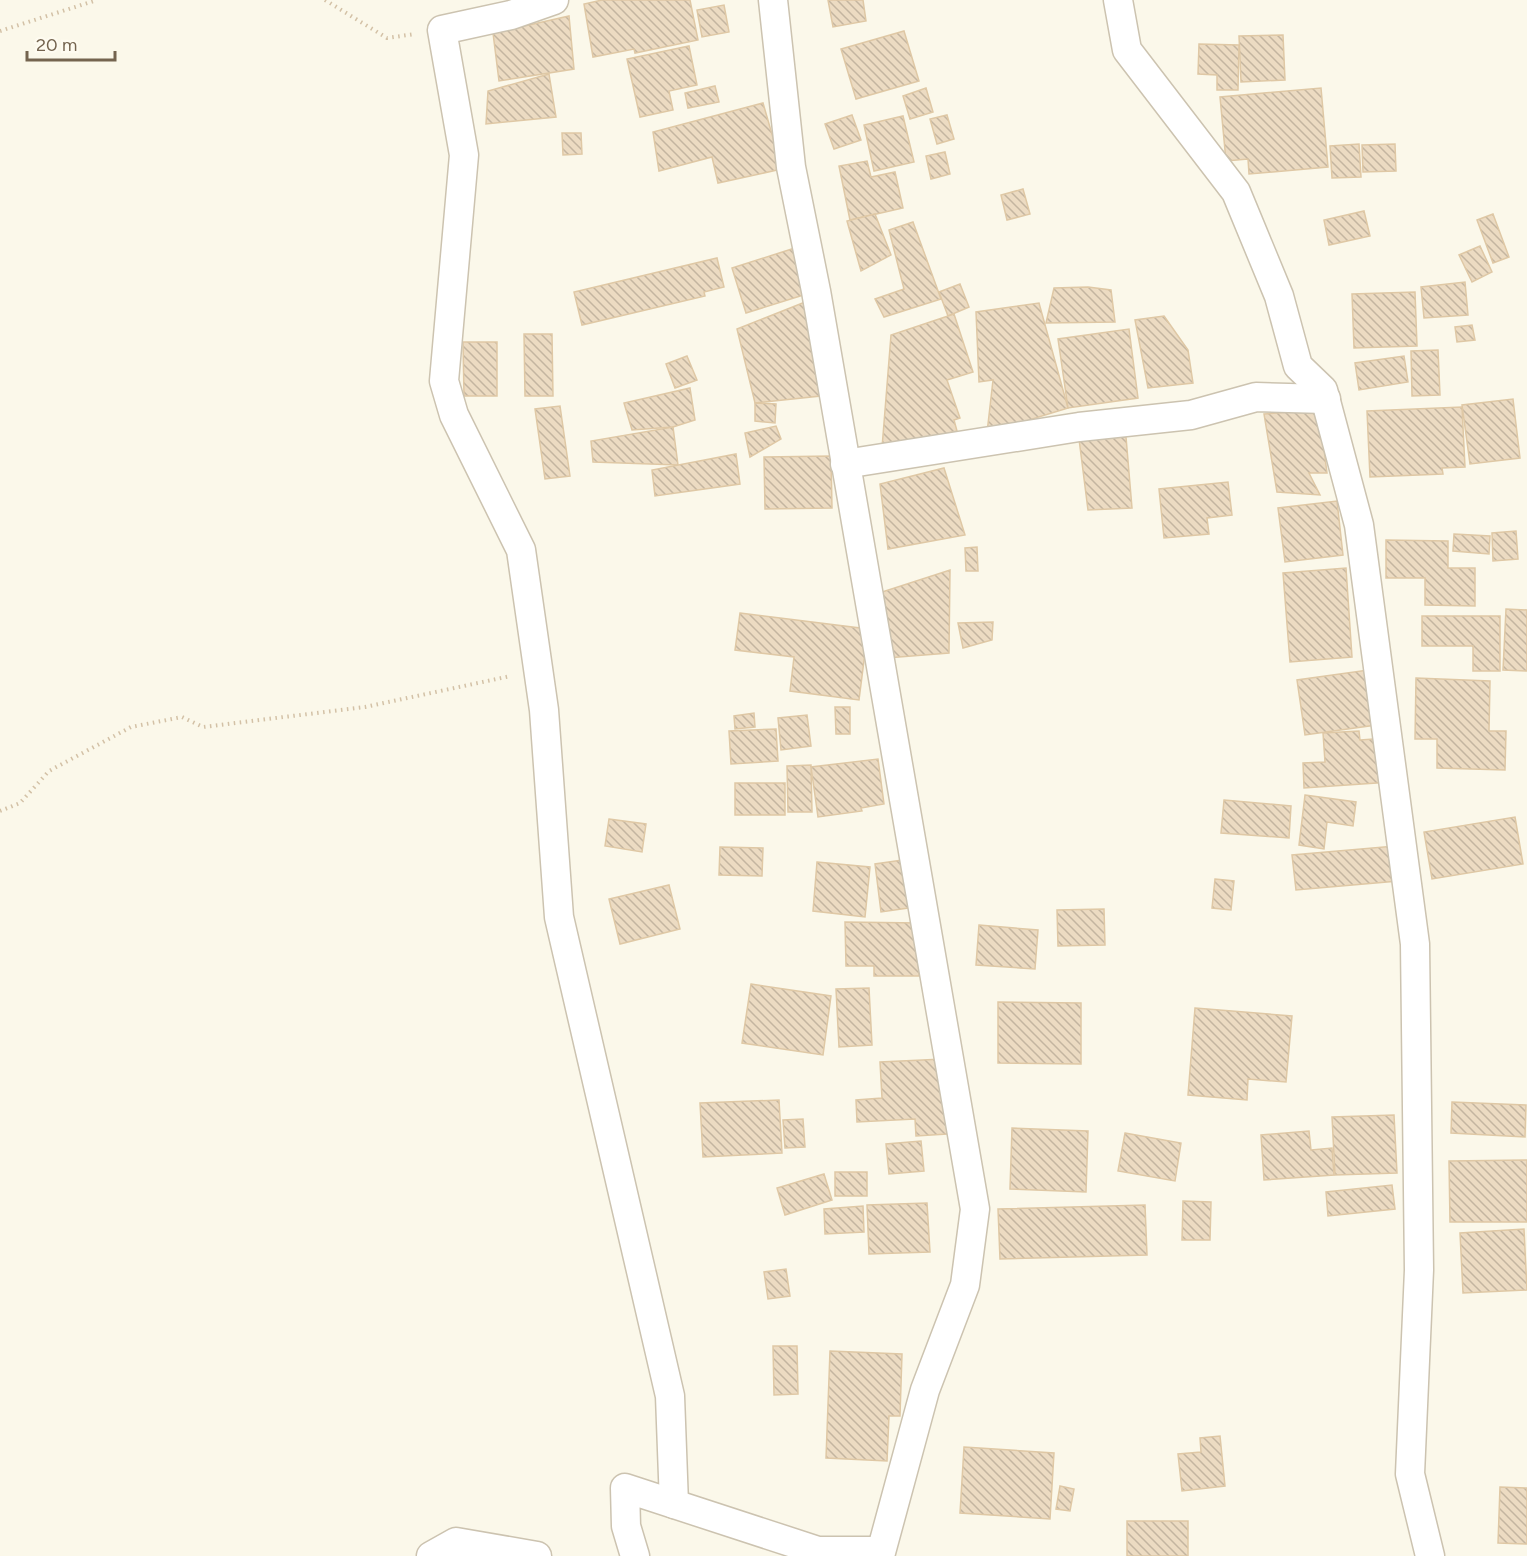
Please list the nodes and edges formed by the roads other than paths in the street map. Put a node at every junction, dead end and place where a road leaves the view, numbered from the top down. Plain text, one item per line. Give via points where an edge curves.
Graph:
1 (554, 0) edge
2 (773, 0) edge
3 (1118, 0) edge
4 (1326, 399) junction
5 (845, 464) junction
6 (674, 1504) junction
7 (880, 1553) edge
8 (431, 1556) edge
9 (537, 1556) edge
10 (635, 1556) edge
11 (1430, 1556) edge

1 - 6 street via 511,15 442,30 464,155 444,381 454,415 521,550 544,710 559,917 670,1396
2 - 5 street via 791,167
3 - 4 street via 1127,50 1236,192 1279,296 1298,366 1323,390
4 - 5 street via 1256,397 1191,415 1079,427
4 - 11 street via 1359,525 1415,944 1419,1270 1410,1474
5 - 7 street via 975,1209 965,1286 925,1390
6 - 7 street via 818,1551
6 - 10 street via 625,1488 626,1526
8 - 9 street via 456,1542

